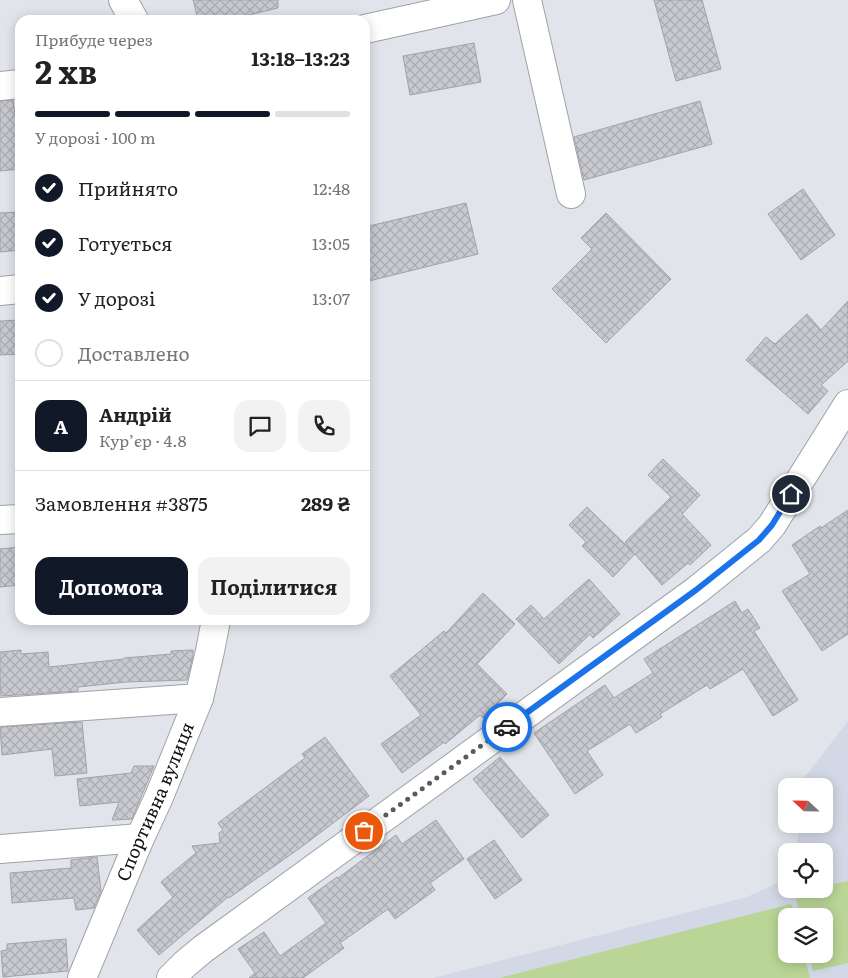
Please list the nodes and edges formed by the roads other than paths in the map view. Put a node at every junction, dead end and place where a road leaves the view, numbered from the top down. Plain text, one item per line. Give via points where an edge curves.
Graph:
1 (124, 0) edge
2 (496, 0) edge
3 (527, 0) edge
4 (132, 15) edge
5 (370, 28) edge
6 (15, 84) edge
7 (0, 86) edge
8 (571, 194) dead end
9 (15, 290) edge
10 (0, 291) edge
11 (848, 404) edge
12 (15, 518) edge
13 (0, 520) edge
14 (215, 625) edge
15 (199, 698) junction
16 (0, 712) edge
17 (140, 838) junction
18 (0, 848) edge
19 (82, 978) edge
20 (171, 978) edge

1 - 4 street
2 - 5 street
3 - 8 street
6 - 7 street
9 - 10 street
11 - 20 street via 772,525 759,540 696,590 203,949
12 - 13 street
14 - 15 street, Спортивна вулиця
15 - 16 street
15 - 17 street, Спортивна вулиця
17 - 18 street
17 - 19 street, Спортивна вулиця

